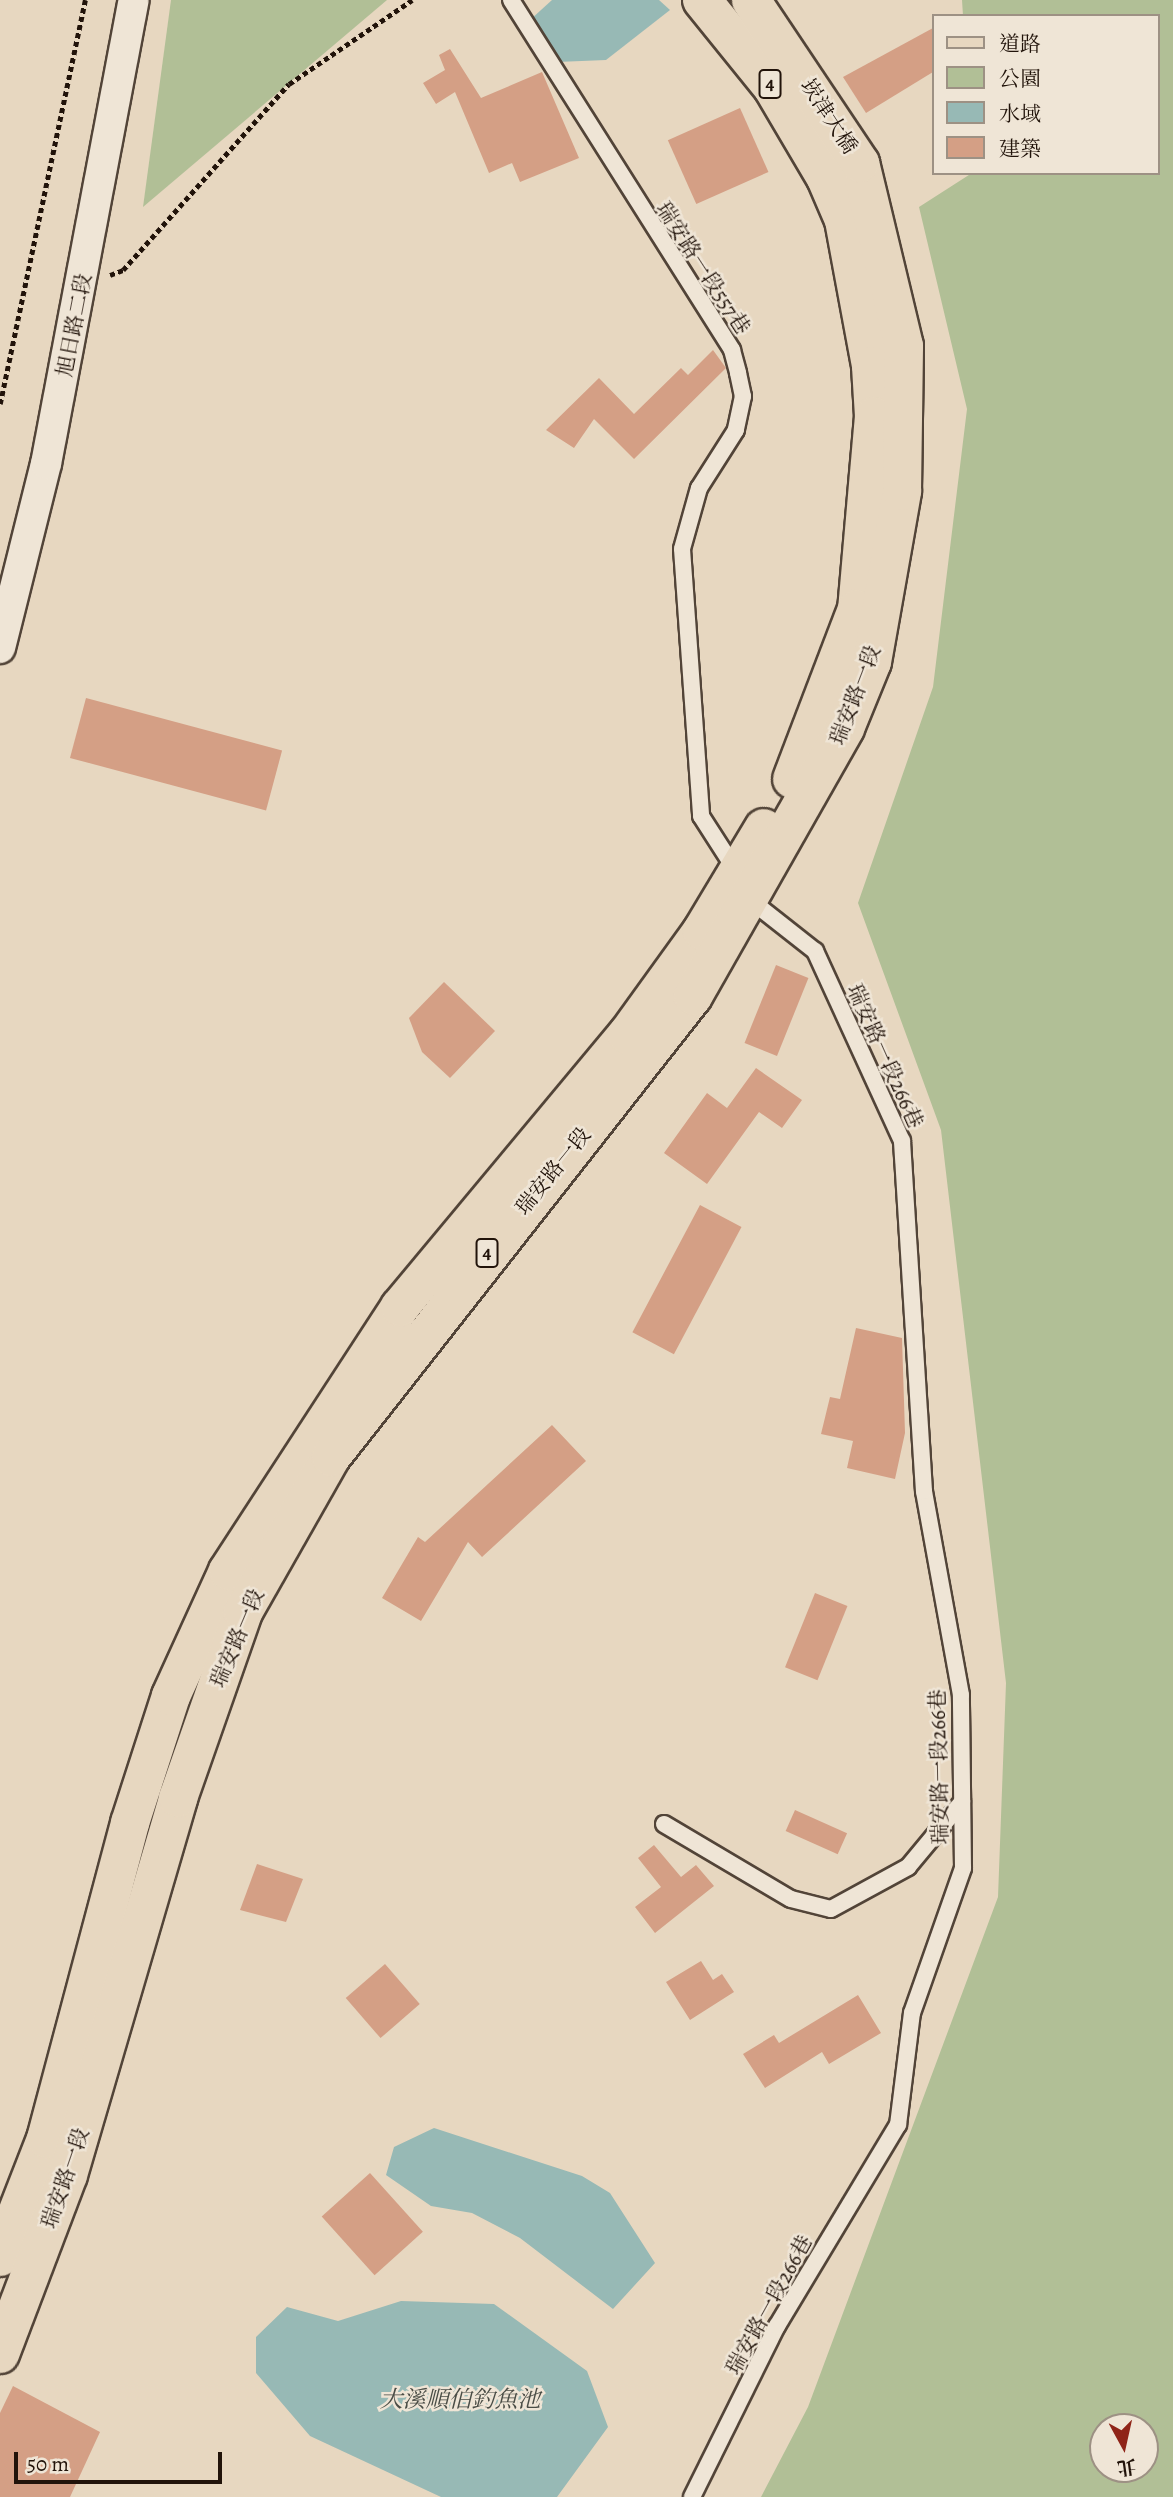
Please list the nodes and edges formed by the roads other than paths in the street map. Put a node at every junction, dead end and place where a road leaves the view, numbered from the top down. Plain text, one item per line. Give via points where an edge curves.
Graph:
1 (134, 0) edge
2 (510, 0) edge
3 (702, 0) edge
4 (751, 0) edge
5 (860, 163) joint
6 (826, 178) joint
7 (0, 648) edge
8 (743, 887) junction
9 (962, 1802) junction
10 (664, 1824) dead end
11 (0, 2257) edge
12 (0, 2354) edge
13 (692, 2497) edge

1 - 7 street, 旭日路二段 via 82,284
2 - 8 lane, 瑞安路一段557巷 via 732,350 743,397 736,430 699,488 682,549 701,816
3 - 6 main road, 崁津大橋 / 4 via 773,88
4 - 5 main road, 崁津大橋 / 4
5 - 8 main road, 瑞安路一段 / 4 via 904,346 902,491 891,576 872,662 845,728
6 - 8 main road, 瑞安路一段 / 4 via 844,220 870,366 873,429 857,609 782,802
8 - 9 lane, 瑞安路一段266巷 via 815,951 902,1141 924,1491 961,1695
8 - 11 main road, 瑞安路一段 / 4 via 627,1035 400,1307 228,1571 171,1696 130,1823 46,2138
8 - 12 main road, 瑞安路一段 / 4 via 693,996 331,1457 243,1612 178,1798 68,2175
9 - 10 lane via 908,1867 831,1909 791,1899
9 - 13 lane, 瑞安路一段266巷 via 963,1868 912,2013 898,2125 777,2326

